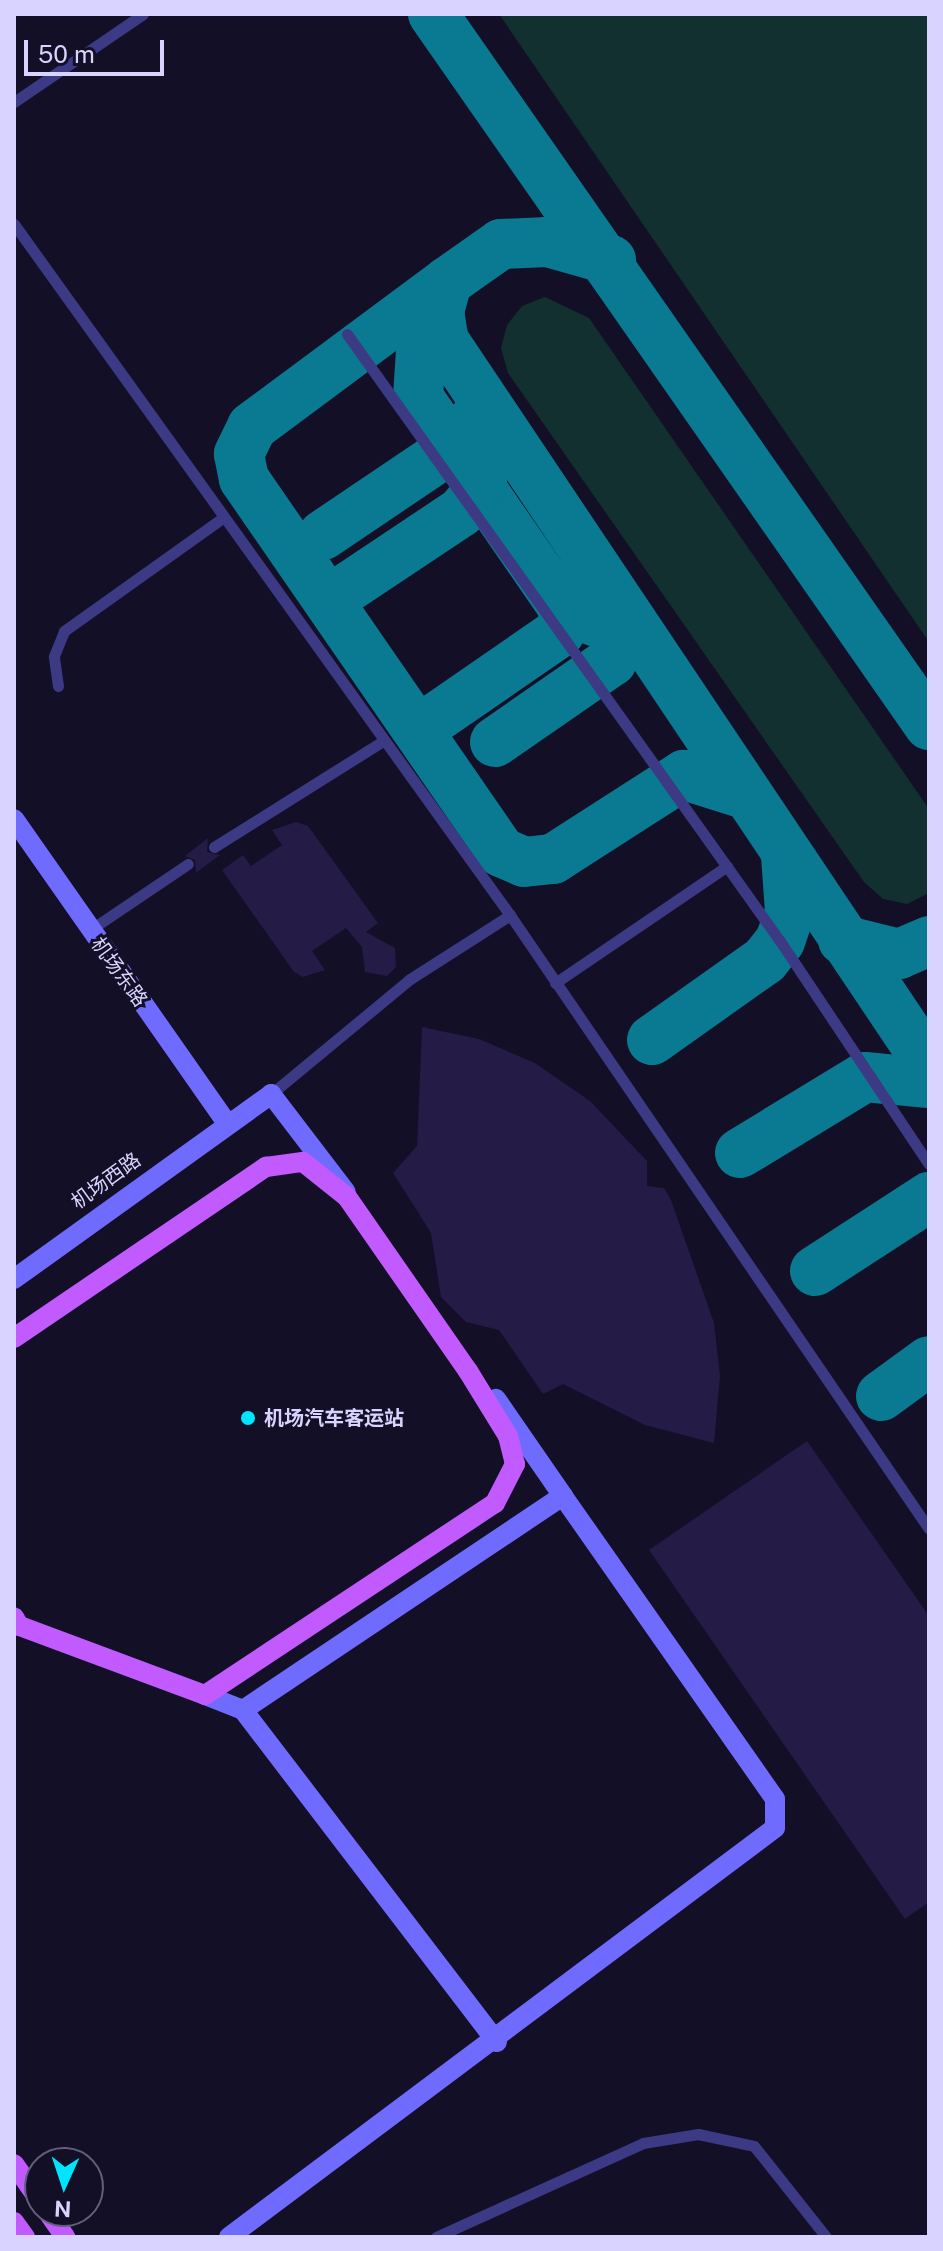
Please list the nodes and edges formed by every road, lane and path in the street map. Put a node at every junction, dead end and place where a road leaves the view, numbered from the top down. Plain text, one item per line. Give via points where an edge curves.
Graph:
1 (143, 14) edge
2 (14, 102) edge
3 (14, 224) edge
4 (347, 334) dead end
5 (221, 519) junction
6 (58, 686) dead end
7 (380, 743) junction
8 (14, 819) edge
9 (214, 847) dead end
10 (188, 864) dead end
11 (727, 866) junction
12 (510, 915) junction
13 (89, 930) junction
14 (555, 983) junction
15 (271, 1094) junction
16 (227, 1123) junction
17 (929, 1164) edge
18 (14, 1279) edge
19 (16, 1336) edge
20 (563, 1496) junction
21 (929, 1529) edge
22 (16, 1624) edge
23 (205, 1695) junction
24 (243, 1710) junction
25 (497, 2042) junction
26 (14, 2222) edge
27 (25, 2237) edge
28 (229, 2237) edge
29 (436, 2237) edge
30 (826, 2237) edge

1 - 2 lane
3 - 5 lane
4 - 11 lane
5 - 6 lane via 64,631 54,656
5 - 7 lane
7 - 9 lane
7 - 12 lane
8 - 13 main road, 机场东路
10 - 13 lane
11 - 14 lane
11 - 17 lane
12 - 14 lane
12 - 15 lane via 410,979
13 - 16 main road, 机场东路
14 - 21 lane
15 - 16 main road, 机场西路
15 - 20 main road
16 - 18 main road, 机场西路
19 - 23 main road via 266,1167 303,1162 347,1197 508,1436 515,1464 495,1503
20 - 24 main road
20 - 25 main road via 779,1814 767,1840
22 - 23 main road
23 - 24 main road
24 - 25 main road
25 - 28 main road
26 - 27 main road
29 - 30 lane via 643,2143 698,2134 754,2146

